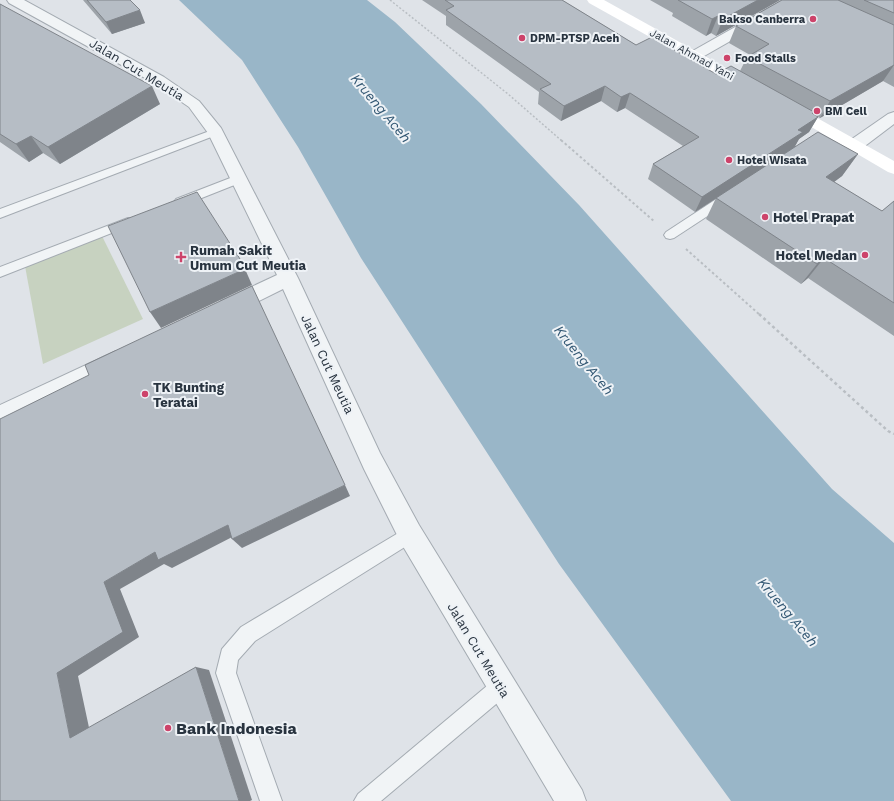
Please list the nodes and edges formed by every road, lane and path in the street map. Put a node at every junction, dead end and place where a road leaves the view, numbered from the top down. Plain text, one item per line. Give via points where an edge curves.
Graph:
1 (14, 0) edge
2 (390, 0) edge
3 (594, 0) edge
4 (792, 0) edge
5 (694, 56) junction
6 (762, 93) edge
7 (775, 101) edge
8 (894, 117) edge
9 (829, 131) junction
10 (215, 132) junction
11 (816, 140) edge
12 (855, 145) junction
13 (894, 168) edge
14 (238, 179) junction
15 (736, 192) edge
16 (171, 205) edge
17 (0, 214) edge
18 (141, 217) edge
19 (670, 235) junction
20 (0, 272) edge
21 (288, 278) junction
22 (212, 314) edge
23 (136, 351) edge
24 (0, 416) edge
25 (894, 434) edge
26 (410, 534) junction
27 (501, 687) junction
28 (271, 801) edge
29 (365, 801) edge
30 (571, 801) edge

1 - 10 street, Jalan Cut Meutia via 159,80 194,104
2 - 19 path via 508,94
3 - 5 main road, Jalan Ahmad Yani
4 - 5 street
5 - 6 main road, Jalan Ahmad Yani
7 - 9 main road
8 - 12 street
9 - 11 lane
9 - 12 main road
10 - 14 street, Jalan Cut Meutia
10 - 17 lane
12 - 13 main road
14 - 16 lane
14 - 21 street, Jalan Cut Meutia
15 - 19 lane
18 - 20 lane
19 - 25 path
21 - 22 street
21 - 26 street, Jalan Cut Meutia via 372,461
23 - 24 street
26 - 27 street, Jalan Cut Meutia
26 - 28 lane via 248,634 229,656 226,673
27 - 29 lane
27 - 30 street, Jalan Cut Meutia

